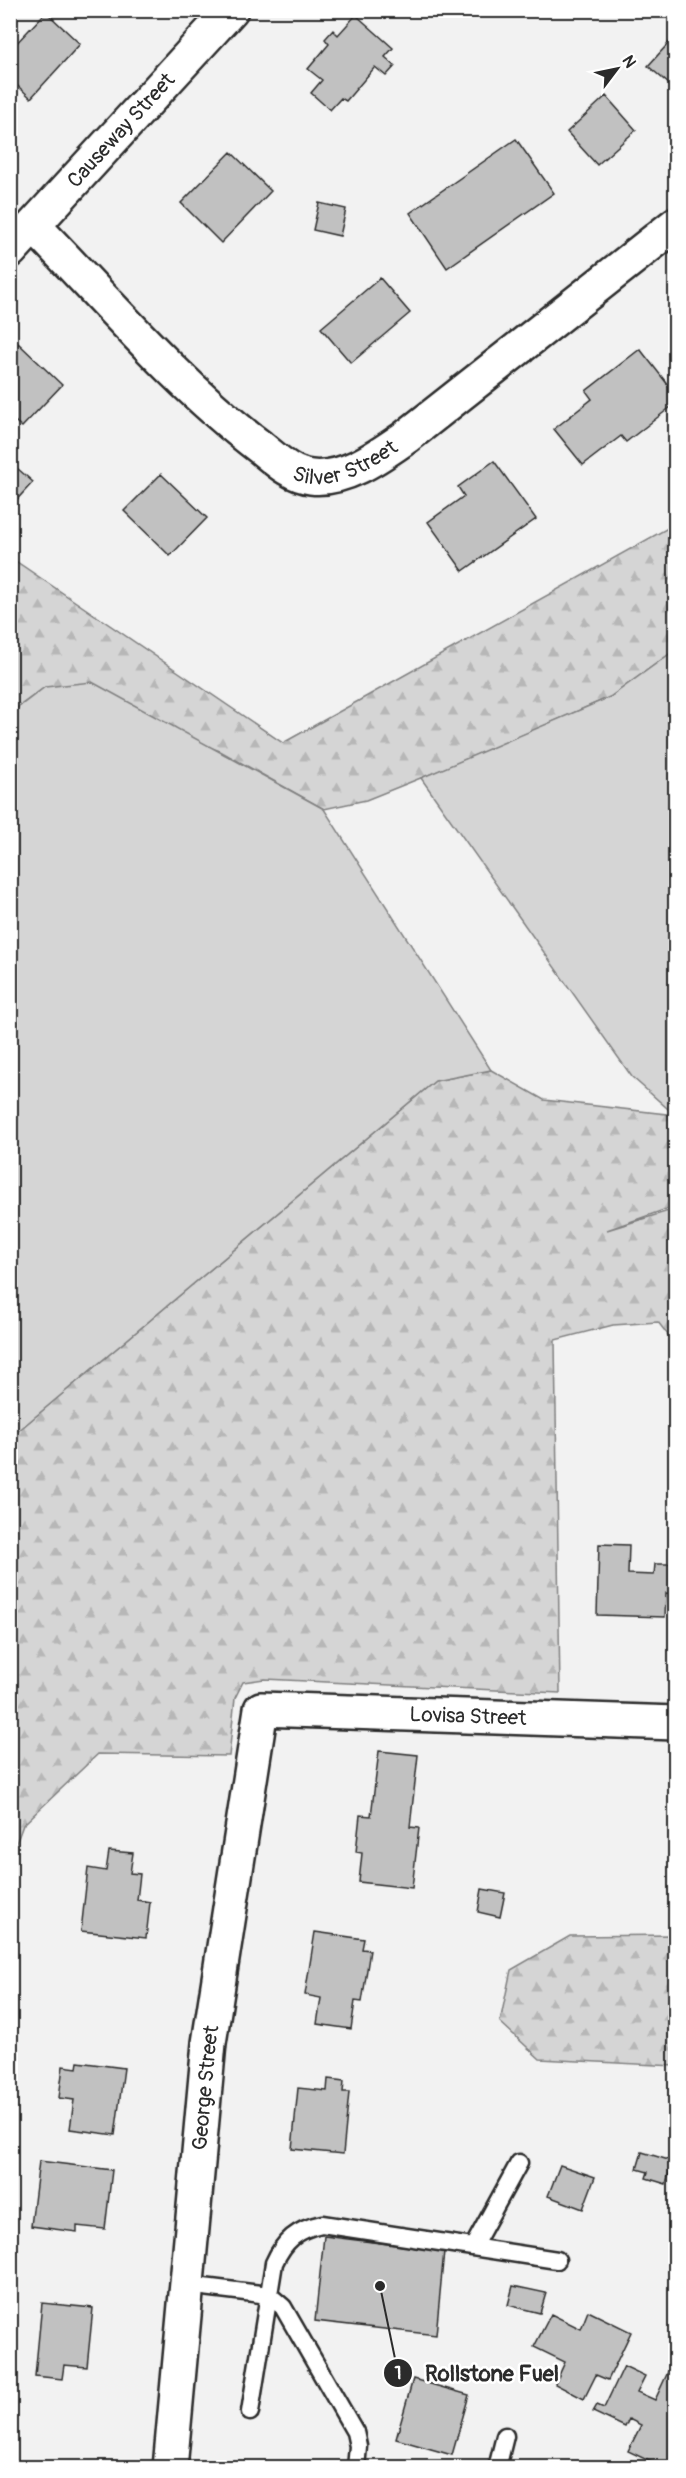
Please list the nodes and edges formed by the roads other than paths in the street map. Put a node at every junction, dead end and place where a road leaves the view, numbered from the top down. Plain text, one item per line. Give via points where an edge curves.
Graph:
1 (231, 10) edge
2 (675, 224) edge
3 (35, 227) junction
4 (10, 251) edge
5 (261, 1709) joint
6 (675, 1723) edge
7 (519, 2163) dead end
8 (473, 2247) junction
9 (557, 2260) dead end
10 (187, 2285) junction
11 (269, 2295) junction
12 (250, 2412) dead end
13 (505, 2436) dead end
14 (170, 2468) edge
15 (356, 2468) edge
16 (497, 2468) edge

1 - 3 street, Causeway Street
2 - 3 street, Silver Street via 406,437 345,471 310,477 292,471 207,405
3 - 4 street, Causeway Street
5 - 6 street, Lovisa Street
5 - 10 street, George Street via 209,2043
7 - 8 lane
8 - 9 lane
8 - 11 lane via 322,2224 311,2226 290,2237 280,2250
10 - 11 lane
10 - 14 street, George Street
11 - 12 lane
11 - 15 lane via 283,2307 354,2433 358,2446
13 - 16 lane

